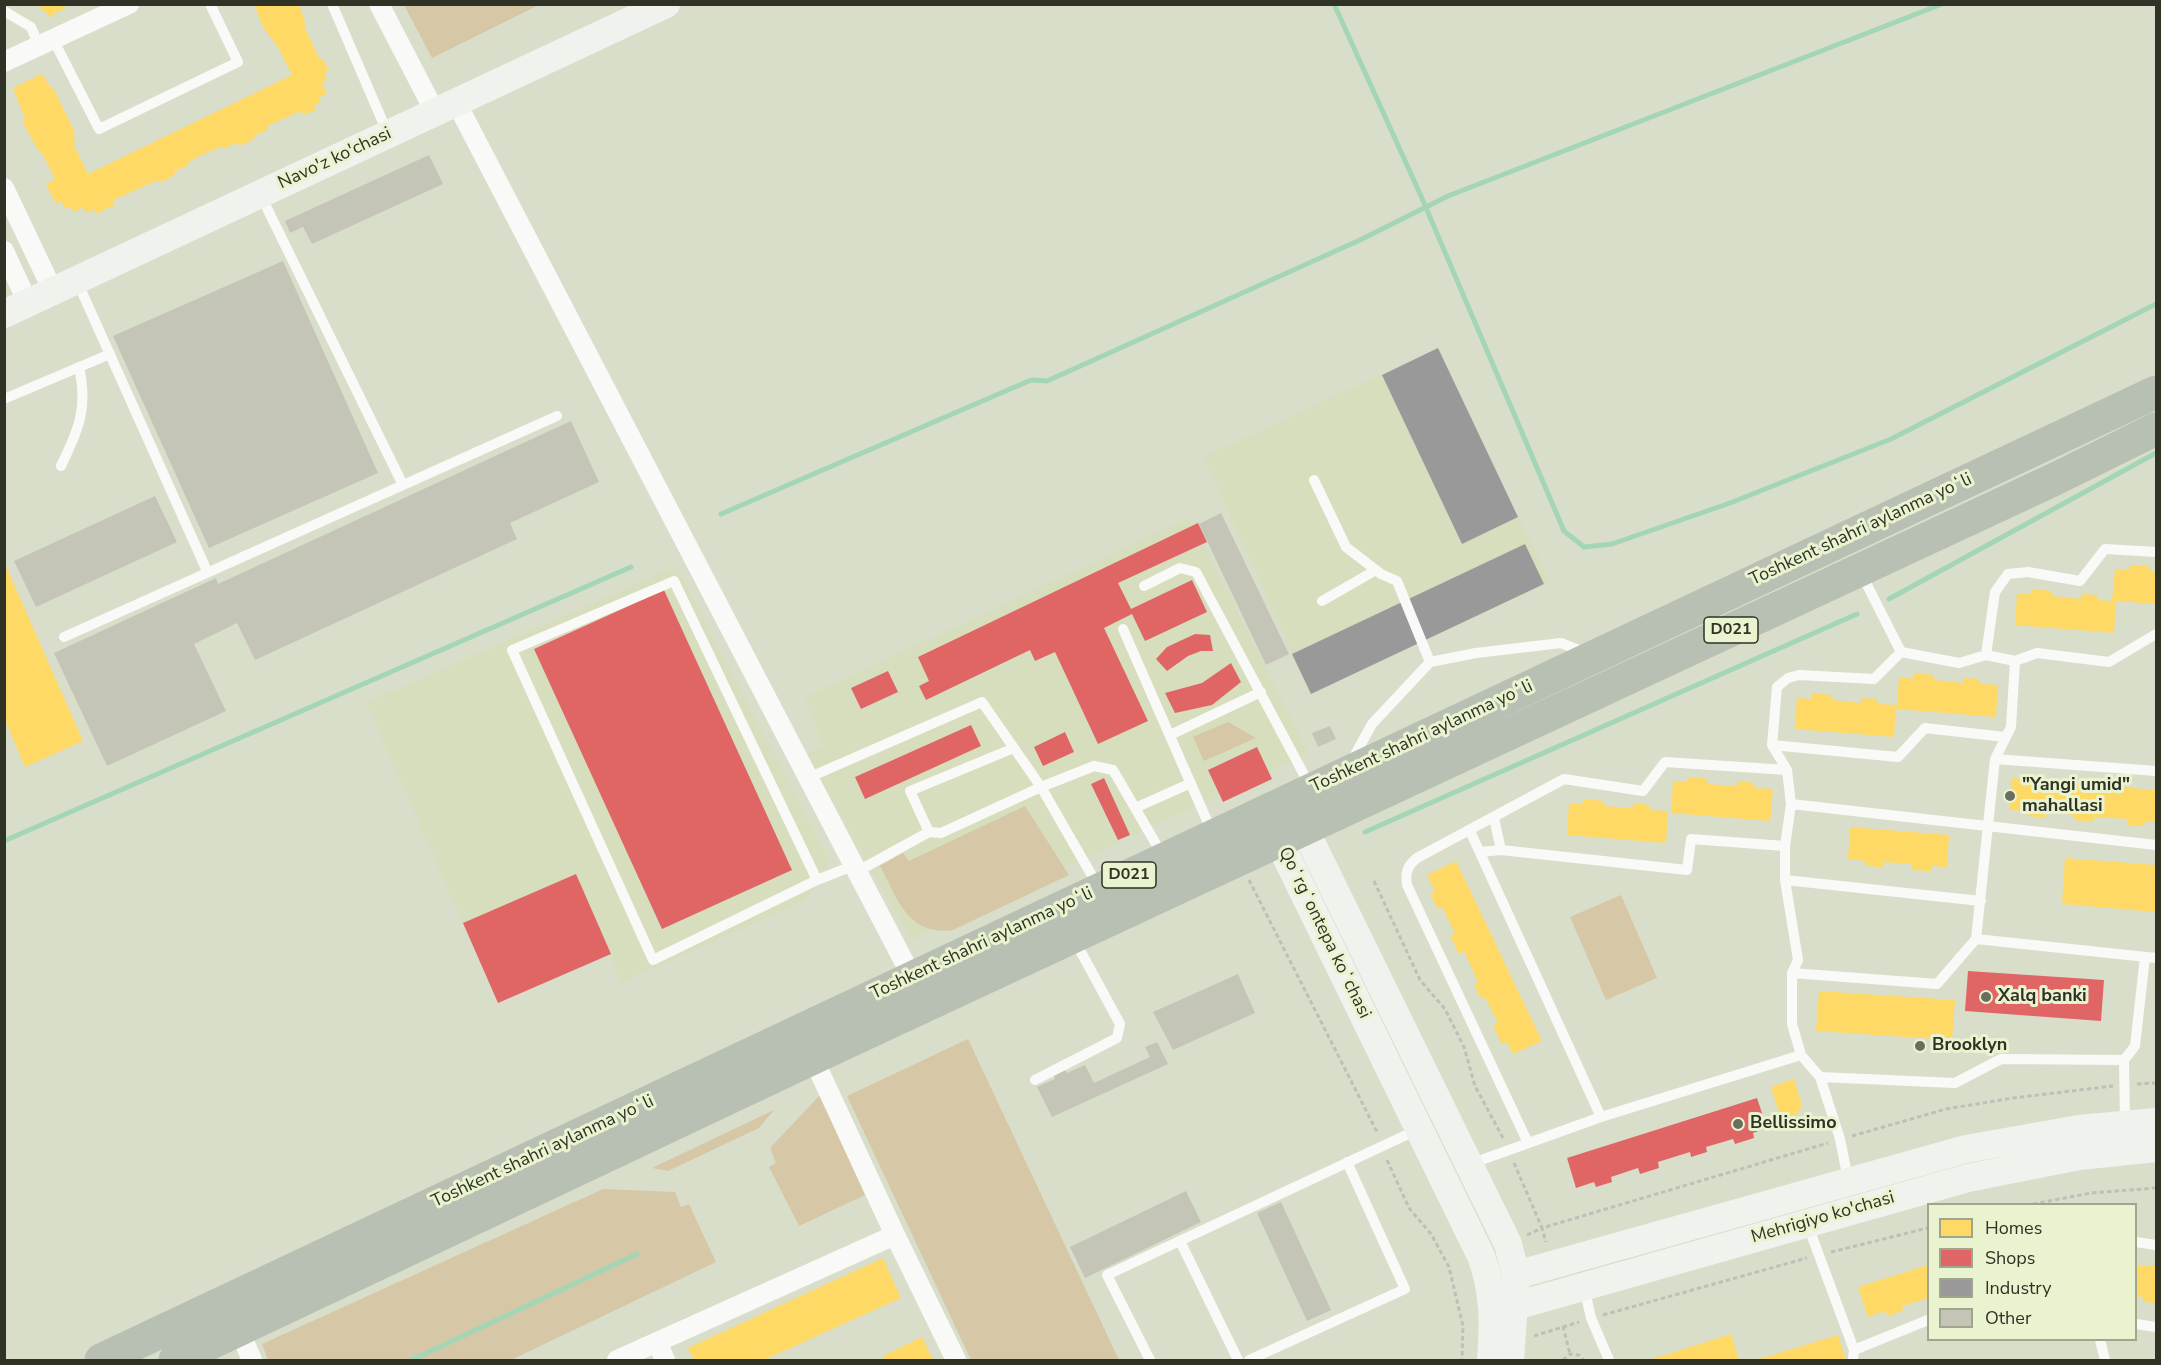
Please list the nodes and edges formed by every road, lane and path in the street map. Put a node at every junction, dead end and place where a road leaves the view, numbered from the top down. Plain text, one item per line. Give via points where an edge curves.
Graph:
1 (129, 4) edge
2 (210, 4) edge
3 (332, 4) edge
4 (379, 4) edge
5 (666, 4) edge
6 (4, 11) edge
7 (46, 42) junction
8 (4, 62) edge
9 (446, 107) junction
10 (388, 134) junction
11 (4, 188) edge
12 (260, 194) junction
13 (4, 251) edge
14 (41, 297) edge
15 (110, 354) junction
16 (79, 367) junction
17 (2157, 392) edge
18 (4, 399) edge
19 (557, 416) dead end
20 (2157, 429) edge
21 (2038, 448) junction
22 (61, 465) dead end
23 (1314, 480) dead end
24 (2053, 480) junction
25 (402, 483) junction
26 (1845, 537) junction
27 (2157, 552) edge
28 (1376, 570) junction
29 (1860, 571) junction
30 (207, 572) junction
31 (1144, 586) dead end
32 (1322, 601) dead end
33 (1123, 629) dead end
34 (2157, 634) edge
35 (64, 637) dead end
36 (1901, 652) junction
37 (1986, 655) junction
38 (1593, 656) junction
39 (2015, 661) junction
40 (1430, 662) junction
41 (1261, 692) junction
42 (1170, 735) junction
43 (2005, 737) junction
44 (1772, 745) junction
45 (1014, 748) junction
46 (1995, 759) junction
47 (1787, 770) junction
48 (2157, 771) edge
49 (1345, 773) junction
50 (810, 777) junction
51 (1191, 783) junction
52 (1041, 787) junction
53 (1312, 789) junction
54 (1791, 804) junction
55 (1278, 805) junction
56 (1135, 808) junction
57 (1494, 819) junction
58 (1987, 828) junction
59 (1470, 831) junction
60 (929, 832) junction
61 (1214, 835) junction
62 (1292, 836) junction
63 (2157, 845) edge
64 (1785, 846) junction
65 (1501, 850) junction
66 (1480, 852) junction
67 (1165, 858) junction
68 (1239, 861) junction
69 (856, 868) junction
70 (817, 880) junction
71 (1785, 880) junction
72 (1374, 881) dead end
73 (1100, 889) junction
74 (1981, 901) junction
75 (1074, 938) junction
76 (1976, 939) junction
77 (2151, 957) edge
78 (1792, 973) junction
79 (912, 977) junction
80 (1801, 1055) junction
81 (813, 1059) junction
82 (2124, 1060) junction
83 (1820, 1077) junction
84 (1035, 1080) dead end
85 (2157, 1083) edge
86 (2123, 1085) junction
87 (1601, 1117) junction
88 (2157, 1122) edge
89 (2125, 1124) junction
90 (1419, 1129) junction
91 (1840, 1140) junction
92 (1528, 1143) junction
93 (1384, 1144) junction
94 (2157, 1149) edge
95 (1509, 1150) junction
96 (1347, 1162) junction
97 (1470, 1164) junction
98 (1849, 1180) junction
99 (2157, 1188) edge
100 (2038, 1203) edge
101 (1807, 1222) junction
102 (1542, 1228) junction
103 (1927, 1228) edge
104 (895, 1236) junction
105 (1523, 1237) dead end
106 (1180, 1241) junction
107 (2137, 1242) edge
108 (2157, 1245) edge
109 (1819, 1255) junction
110 (1516, 1275) junction
111 (1583, 1284) junction
112 (1505, 1309) junction
113 (1591, 1318) junction
114 (1927, 1321) edge
115 (2137, 1324) edge
116 (1563, 1326) junction
117 (2157, 1327) edge
118 (239, 1330) junction
119 (2100, 1341) edge
120 (657, 1342) junction
121 (1519, 1350) edge
122 (1570, 1354) junction
123 (1854, 1355) edge
124 (101, 1360) edge
125 (176, 1360) edge
126 (252, 1360) edge
127 (617, 1360) edge
128 (665, 1360) edge
129 (956, 1360) edge
130 (1150, 1360) edge
131 (1238, 1360) edge
132 (1249, 1360) edge
133 (1462, 1360) edge
134 (1491, 1360) edge
135 (1563, 1360) edge
136 (1583, 1360) edge
137 (1609, 1360) edge
138 (2105, 1360) edge

1 - 7 street
2 - 7 lane via 238,62 99,129
3 - 10 lane
4 - 9 street
5 - 9 main road, Navo'z ko'chasi
6 - 7 lane via 31,27
7 - 8 street
9 - 10 main road, Navo'z ko'chasi
9 - 50 street
10 - 12 main road, Navo'z ko'chasi
11 - 14 street
12 - 14 main road, Navo'z ko'chasi
12 - 25 lane
13 - 14 street
14 - 15 lane
15 - 16 lane
15 - 30 lane
16 - 18 lane
16 - 22 lane via 85,394 80,423
17 - 21 highway, Toshkent shahri aylanma yoʻli / D021
19 - 25 lane
20 - 24 highway, Toshkent shahri aylanma yoʻli / D021
21 - 24 highway via 2034,457 2036,467
21 - 26 highway, Toshkent shahri aylanma yoʻli / D021
23 - 28 lane via 1346,547
24 - 29 highway, Toshkent shahri aylanma yoʻli / D021
25 - 30 lane
26 - 29 highway via 1863,549
26 - 38 highway, Toshkent shahri aylanma yoʻli / D021
27 - 37 lane via 2105,549 2080,581 2028,572 2008,574 1995,592
28 - 32 lane
28 - 40 lane via 1397,581
29 - 36 lane
29 - 62 highway, Toshkent shahri aylanma yoʻli / D021
30 - 35 lane
31 - 41 lane via 1180,568 1196,572
33 - 42 lane
34 - 39 lane via 2109,662 2037,653
36 - 37 lane via 1959,663
36 - 44 lane via 1874,680 1799,675 1788,678 1777,687
37 - 39 lane
38 - 40 lane via 1561,643
38 - 49 highway, Toshkent shahri aylanma yoʻli / D021
39 - 43 lane via 2011,727
40 - 49 lane via 1372,724
41 - 42 lane
41 - 53 lane
42 - 51 lane
43 - 44 lane via 1925,728 1898,757
43 - 46 lane
44 - 47 lane
45 - 50 lane via 982,702
45 - 52 lane
45 - 60 lane via 909,791
46 - 48 lane
46 - 58 lane
47 - 54 lane
47 - 57 lane via 1665,762 1643,791 1564,779
49 - 53 highway, Toshkent shahri aylanma yoʻli / D021
50 - 69 street
51 - 56 lane
51 - 61 lane
52 - 56 lane via 1094,766 1113,770
52 - 60 lane via 941,833
52 - 73 lane
53 - 55 highway, Toshkent shahri aylanma yoʻli / D021
54 - 58 lane
54 - 64 lane
55 - 61 highway, Toshkent shahri aylanma yoʻli / D021
55 - 62 main road, Qoʻrgʻontepa koʻchasi
56 - 67 lane
57 - 59 lane
57 - 65 lane
58 - 63 lane
58 - 74 lane
59 - 66 lane
59 - 92 lane via 1411,863 1407,885
60 - 69 lane
61 - 67 highway, Toshkent shahri aylanma yoʻli / D021
62 - 68 highway, Toshkent shahri aylanma yoʻli / D021
62 - 90 main road, Qoʻrgʻontepa koʻchasi
62 - 97 main road, Qoʻrgʻontepa koʻchasi
64 - 65 lane via 1691,839 1687,870
64 - 71 lane
65 - 66 lane
66 - 87 lane
67 - 73 highway, Toshkent shahri aylanma yoʻli / D021
68 - 75 highway, Toshkent shahri aylanma yoʻli / D021
68 - 93 path
69 - 70 lane
69 - 79 street
70 - 70 lane via 653,960 512,650 674,581
71 - 74 lane
71 - 78 lane via 1798,960
72 - 95 path via 1420,980 1445,1009 1464,1047 1475,1086
73 - 79 highway, Toshkent shahri aylanma yoʻli / D021
74 - 76 lane
75 - 81 highway, Toshkent shahri aylanma yoʻli / D021
75 - 84 lane via 1120,1024 1117,1038
76 - 77 lane
76 - 78 lane via 1937,984
77 - 82 lane via 2135,1046
78 - 80 lane via 1792,1024
79 - 124 highway, Toshkent shahri aylanma yoʻli / D021
80 - 83 lane
80 - 87 lane
81 - 104 street
81 - 118 highway, Toshkent shahri aylanma yoʻli / D021
82 - 83 lane via 2001,1059 1955,1083
82 - 86 lane
83 - 91 lane
85 - 86 path
86 - 89 lane
86 - 91 path via 1946,1109
87 - 92 lane
88 - 89 main road, Mehrigiyo ko'chasi
89 - 98 main road, Mehrigiyo ko'chasi via 1966,1149
90 - 93 lane
90 - 112 main road, Qoʻrgʻontepa koʻchasi
91 - 98 lane
91 - 102 path
92 - 95 lane
93 - 96 lane
93 - 133 path via 1389,1167 1409,1208 1431,1234 1449,1267 1463,1326
94 - 101 main road, Mehrigiyo ko'chasi via 2079,1156 2025,1166
95 - 97 lane
95 - 102 path
96 - 106 lane
96 - 132 lane via 1405,1289
97 - 110 main road, Qoʻrgʻontepa koʻchasi via 1508,1244
98 - 110 main road, Mehrigiyo ko'chasi
99 - 100 path via 2091,1193
101 - 109 lane
101 - 111 main road, Mehrigiyo ko'chasi
102 - 105 path
103 - 109 path
104 - 120 street
104 - 129 street
106 - 130 lane via 1107,1275
106 - 131 lane
107 - 108 lane
109 - 113 path
109 - 123 lane
110 - 112 main road, Qoʻrgʻontepa koʻchasi
111 - 112 main road, Mehrigiyo ko'chasi
111 - 113 lane
112 - 121 main road, Qoʻrgʻontepa koʻchasi
112 - 134 main road, Qoʻrgʻontepa koʻchasi
113 - 116 path
113 - 137 lane
114 - 123 lane
115 - 117 lane
116 - 121 path via 1539,1333
116 - 122 path
118 - 125 highway, Toshkent shahri aylanma yoʻli / D021
118 - 126 street
119 - 138 lane
120 - 127 street
120 - 128 street
122 - 135 path
122 - 136 path

